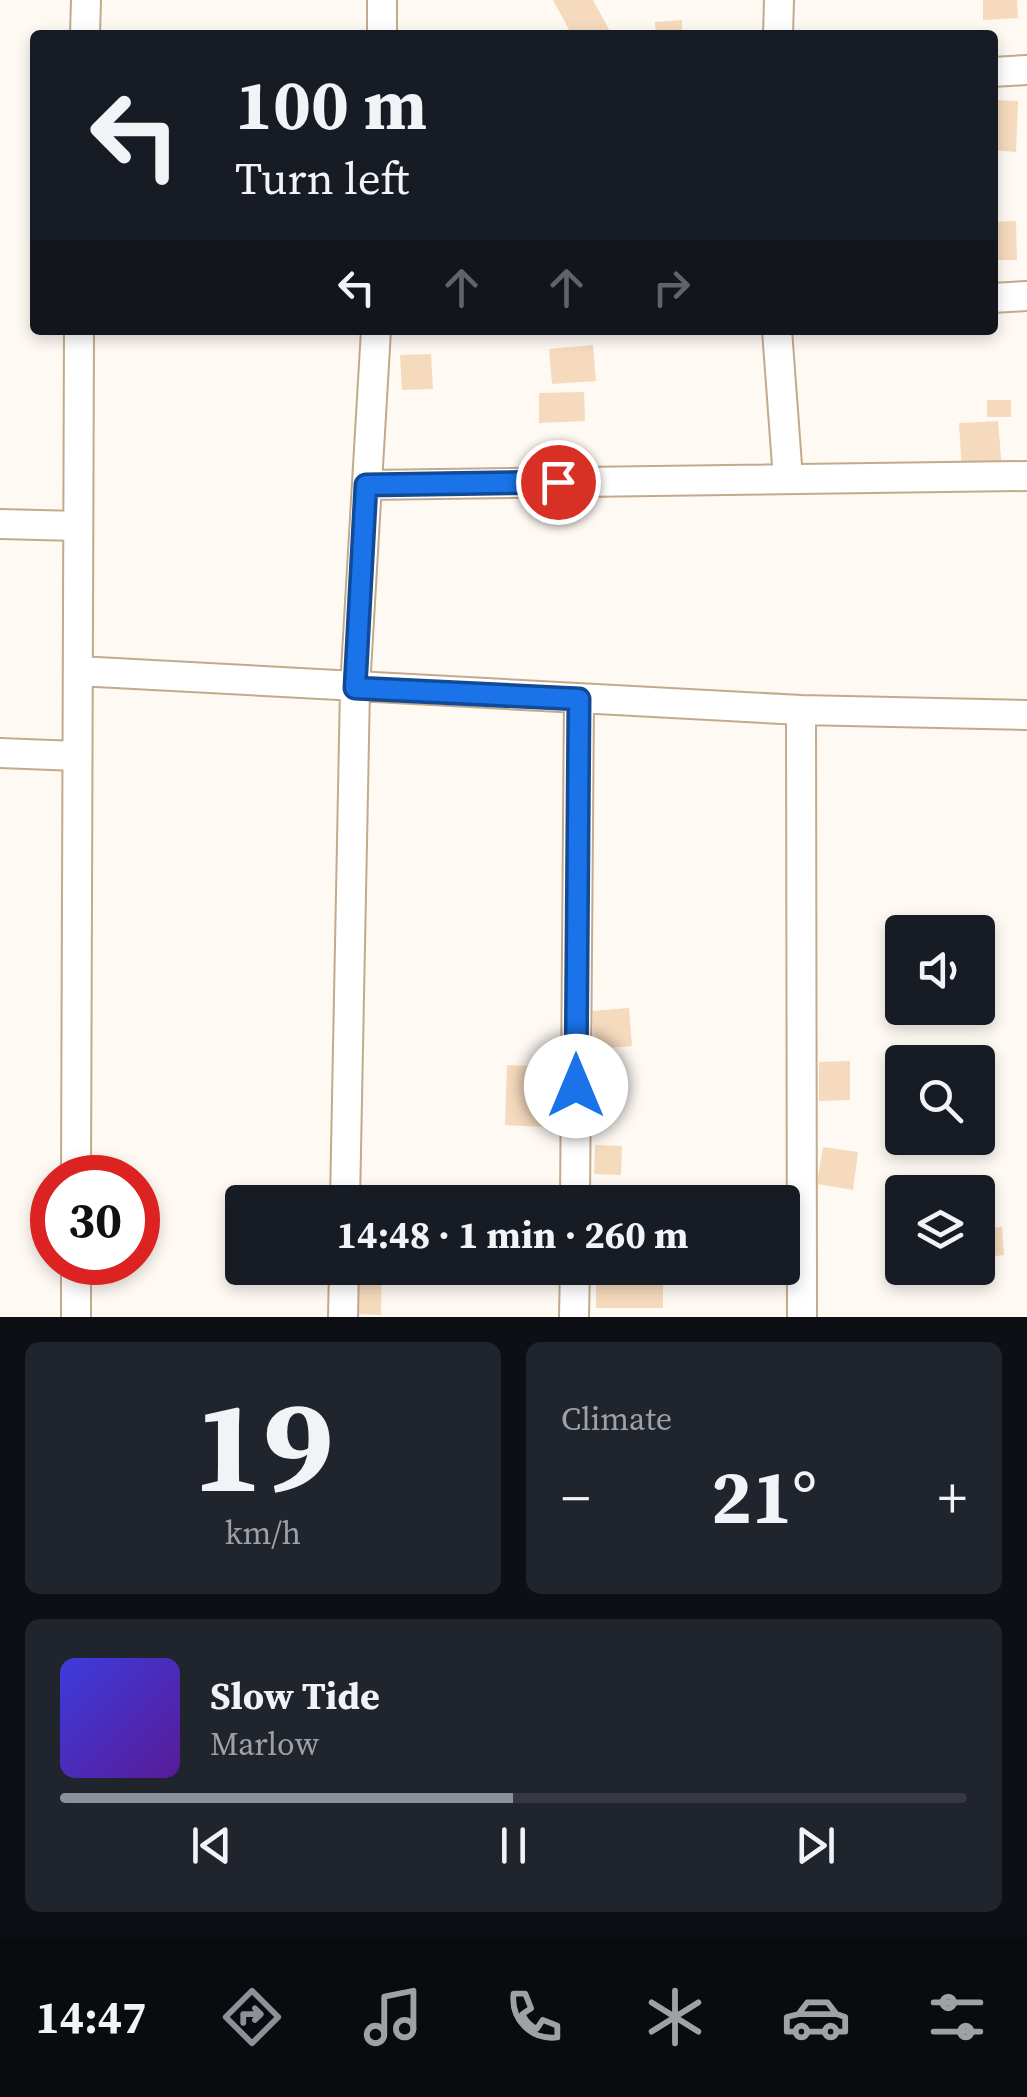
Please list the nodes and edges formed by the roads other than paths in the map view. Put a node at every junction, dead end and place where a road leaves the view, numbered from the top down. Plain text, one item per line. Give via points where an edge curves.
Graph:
1 (86, 0) edge
2 (382, 0) edge
3 (779, 0) edge
4 (85, 30) edge
5 (382, 30) edge
6 (778, 30) edge
7 (1027, 70) edge
8 (998, 72) edge
9 (1027, 296) edge
10 (998, 298) edge
11 (78, 335) edge
12 (376, 335) edge
13 (777, 335) edge
14 (1027, 476) edge
15 (788, 480) junction
16 (366, 485) junction
17 (0, 524) edge
18 (78, 526) junction
19 (78, 670) junction
20 (355, 688) junction
21 (579, 699) junction
22 (801, 710) junction
23 (1027, 715) edge
24 (0, 753) edge
25 (77, 756) junction
26 (76, 1155) edge
27 (345, 1185) edge
28 (575, 1185) edge
29 (76, 1285) edge
30 (344, 1285) edge
31 (575, 1285) edge
32 (76, 1317) edge
33 (343, 1317) edge
34 (574, 1317) edge
35 (802, 1317) edge

1 - 4 street
2 - 5 street
3 - 6 street
7 - 8 street
9 - 10 street
11 - 18 street
12 - 16 street
13 - 15 street
14 - 15 street
15 - 16 street
16 - 20 street
17 - 18 street
18 - 19 street
19 - 20 street
19 - 25 street
20 - 21 street
20 - 27 street
21 - 22 street
21 - 28 street
22 - 23 street
22 - 35 street
24 - 25 street
25 - 26 street
29 - 32 street
30 - 33 street
31 - 34 street

